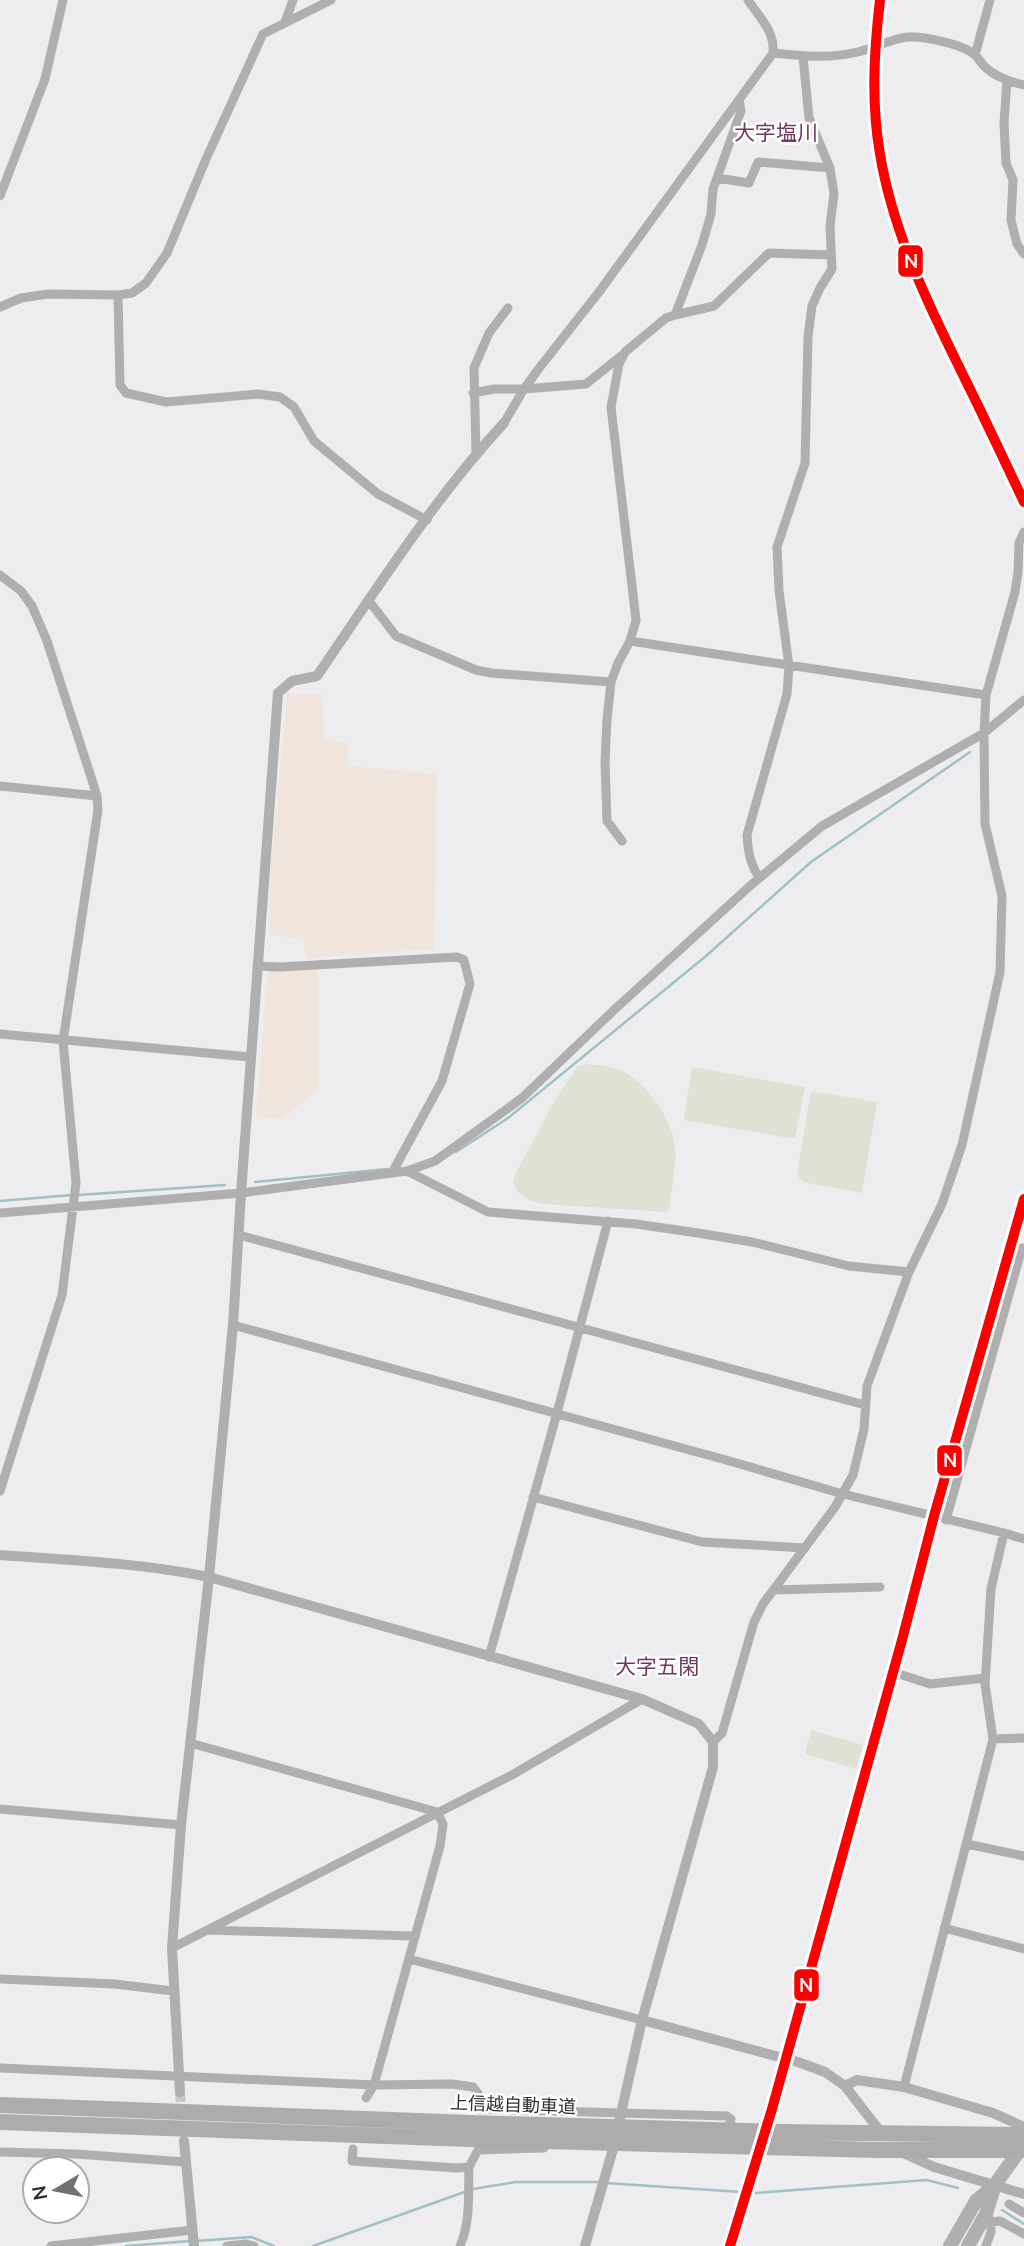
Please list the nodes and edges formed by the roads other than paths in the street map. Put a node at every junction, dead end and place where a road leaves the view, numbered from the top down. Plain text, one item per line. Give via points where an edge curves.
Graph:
1 (63, 0) edge
2 (293, 0) edge
3 (331, 0) edge
4 (748, 0) edge
5 (990, 0) edge
6 (285, 22) junction
7 (772, 53) junction
8 (975, 55) junction
9 (803, 57) junction
10 (1007, 80) junction
11 (1024, 85) edge
12 (739, 100) junction
13 (830, 168) junction
14 (717, 178) junction
15 (0, 196) edge
16 (1024, 254) edge
17 (831, 255) junction
18 (118, 295) junction
19 (0, 307) edge
20 (508, 308) dead end
21 (675, 315) junction
22 (625, 352) junction
23 (524, 389) junction
24 (474, 393) junction
25 (504, 423) joint
26 (477, 453) junction
27 (427, 520) junction
28 (1024, 532) edge
29 (0, 575) edge
30 (369, 601) junction
31 (630, 641) junction
32 (789, 666) junction
33 (611, 682) junction
34 (986, 695) junction
35 (1024, 700) edge
36 (984, 733) junction
37 (0, 786) edge
38 (97, 796) junction
39 (622, 841) dead end
40 (759, 877) junction
41 (257, 966) junction
42 (0, 1034) edge
43 (63, 1041) junction
44 (250, 1058) junction
45 (407, 1171) junction
46 (392, 1173) junction
47 (241, 1193) junction
48 (73, 1205) junction
49 (0, 1213) edge
50 (608, 1221) junction
51 (239, 1235) junction
52 (1024, 1249) edge
53 (909, 1272) junction
54 (233, 1325) junction
55 (580, 1328) junction
56 (865, 1405) junction
57 (557, 1413) junction
58 (0, 1491) edge
59 (843, 1494) junction
60 (533, 1497) junction
61 (946, 1520) junction
62 (1004, 1532) junction
63 (1024, 1539) edge
64 (805, 1548) junction
65 (0, 1555) edge
66 (209, 1577) junction
67 (880, 1587) dead end
68 (773, 1590) junction
69 (489, 1657) junction
70 (899, 1674) dead end
71 (985, 1678) junction
72 (642, 1699) junction
73 (1024, 1738) edge
74 (993, 1740) junction
75 (713, 1742) junction
76 (190, 1743) junction
77 (0, 1809) edge
78 (437, 1812) junction
79 (181, 1825) junction
80 (967, 1844) junction
81 (1024, 1856) edge
82 (944, 1928) junction
83 (206, 1930) junction
84 (414, 1936) junction
85 (172, 1948) junction
86 (1024, 1949) edge
87 (409, 1959) junction
88 (0, 1979) edge
89 (173, 1991) junction
90 (642, 2020) junction
91 (0, 2068) edge
92 (178, 2077) junction
93 (374, 2085) junction
94 (845, 2086) junction
95 (904, 2087) junction
96 (180, 2092) tunnel mouth
97 (366, 2098) dead end
98 (0, 2105) edge
99 (480, 2109) junction
100 (620, 2112) junction
101 (0, 2122) edge
102 (1024, 2127) edge
103 (1024, 2135) edge
104 (473, 2137) junction
105 (184, 2141) tunnel mouth
106 (1024, 2144) edge
107 (353, 2149) dead end
108 (612, 2149) junction
109 (1024, 2150) edge
110 (0, 2152) edge
111 (186, 2162) junction
112 (469, 2167) junction
113 (994, 2186) junction
114 (1024, 2194) edge
115 (1009, 2204) dead end
116 (1024, 2213) edge
117 (988, 2218) junction
118 (192, 2230) junction
119 (1024, 2234) edge
120 (51, 2246) edge
121 (194, 2246) edge
122 (227, 2246) edge
123 (254, 2246) edge
124 (460, 2246) edge
125 (585, 2246) edge
126 (950, 2246) edge
127 (968, 2246) edge
128 (986, 2246) edge

1 - 15 street via 45,79
2 - 6 street
3 - 6 street
4 - 7 street via 774,41
5 - 8 street
6 - 18 street via 264,34 167,253 146,283 132,293
7 - 9 street
7 - 12 street
8 - 9 street via 940,41 909,37 859,52
8 - 10 street
9 - 13 street via 809,118
10 - 11 street
10 - 16 street via 1006,163 1013,180 1012,220
12 - 14 street via 741,111
12 - 23 street
13 - 14 street via 758,162 749,183
13 - 17 street via 834,194
14 - 21 street via 702,245
17 - 21 street via 769,253 714,306
17 - 32 street via 832,269 812,306 810,321 805,463 777,547
18 - 19 street via 48,294
18 - 27 street via 120,385 126,393 166,402 258,394 280,397 294,407 314,441 378,494
20 - 24 street via 489,333 474,368
21 - 22 street
22 - 23 street via 586,384
22 - 31 street via 611,408 636,621
23 - 24 street
23 - 25 street
24 - 26 street
25 - 26 street
26 - 27 street
27 - 30 street
28 - 34 street via 1018,543 1015,592
29 - 38 street via 32,606
30 - 33 street via 396,636 476,670
30 - 41 street via 317,676 292,681 278,693
31 - 32 street
31 - 33 street
32 - 34 street
32 - 40 street via 782,715 747,835
33 - 39 street via 605,762 607,821
34 - 36 street
35 - 36 street
36 - 40 street via 822,825
36 - 53 street via 985,824 1002,896 1000,972 962,1145 942,1204
37 - 38 street
38 - 43 street via 96,830
40 - 45 street via 522,1098 435,1161
41 - 44 street
41 - 46 street via 464,960 470,984 442,1081
42 - 43 street
43 - 44 street
43 - 48 street via 74,1148
44 - 47 street
45 - 46 street
45 - 50 street via 488,1212
46 - 47 street
47 - 48 street
47 - 51 street
48 - 49 street
48 - 58 street via 62,1295
50 - 53 street via 752,1242 849,1266
50 - 55 street
51 - 54 street
51 - 55 street
52 - 61 street
53 - 56 street via 867,1386
54 - 57 street
54 - 66 street
55 - 56 street
55 - 57 street
56 - 59 street via 853,1475
57 - 59 street
57 - 60 street
59 - 61 street
59 - 64 street
60 - 64 street via 702,1542
60 - 69 street
61 - 62 street
62 - 63 street
62 - 71 street via 991,1589
64 - 68 street
65 - 66 street via 172,1569
66 - 69 street
66 - 76 street
67 - 68 street
68 - 75 street via 754,1622 722,1733
69 - 72 street
70 - 71 street via 930,1684
71 - 74 street
72 - 75 street via 699,1724
72 - 78 street via 510,1776
73 - 74 street
74 - 80 street
75 - 90 street via 713,1767
76 - 78 street
76 - 79 street
77 - 79 street
78 - 83 street
78 - 84 street via 443,1824 440,1846
79 - 85 street
80 - 81 street
80 - 82 street
82 - 86 street
82 - 95 street
83 - 84 street
83 - 85 street
84 - 87 street
85 - 89 street
87 - 90 street
87 - 93 street
88 - 89 street
89 - 92 street
90 - 94 street via 798,2062
90 - 100 street
91 - 92 street
92 - 93 street
92 - 96 street
93 - 97 street
93 - 99 street via 473,2087
94 - 95 street via 857,2080
94 - 113 street via 887,2140 903,2153
95 - 102 street
98 - 104 highway, 上信越自動車道
99 - 100 street
99 - 104 street
100 - 108 street
100 - 108 street via 731,2119 719,2153
101 - 104 highway, 上信越自動車道
103 - 104 highway, 上信越自動車道, bridge
104 - 108 street
104 - 109 highway, 上信越自動車道, bridge
104 - 112 street
105 - 111 street
106 - 113 highway
107 - 112 street via 352,2161
108 - 125 street
110 - 111 street
111 - 118 street
112 - 124 street via 466,2233
113 - 114 street
113 - 117 highway
113 - 126 highway via 976,2201
115 - 116 street
117 - 119 street
117 - 127 highway
117 - 128 street via 991,2232
118 - 120 street
118 - 121 street
122 - 123 street

